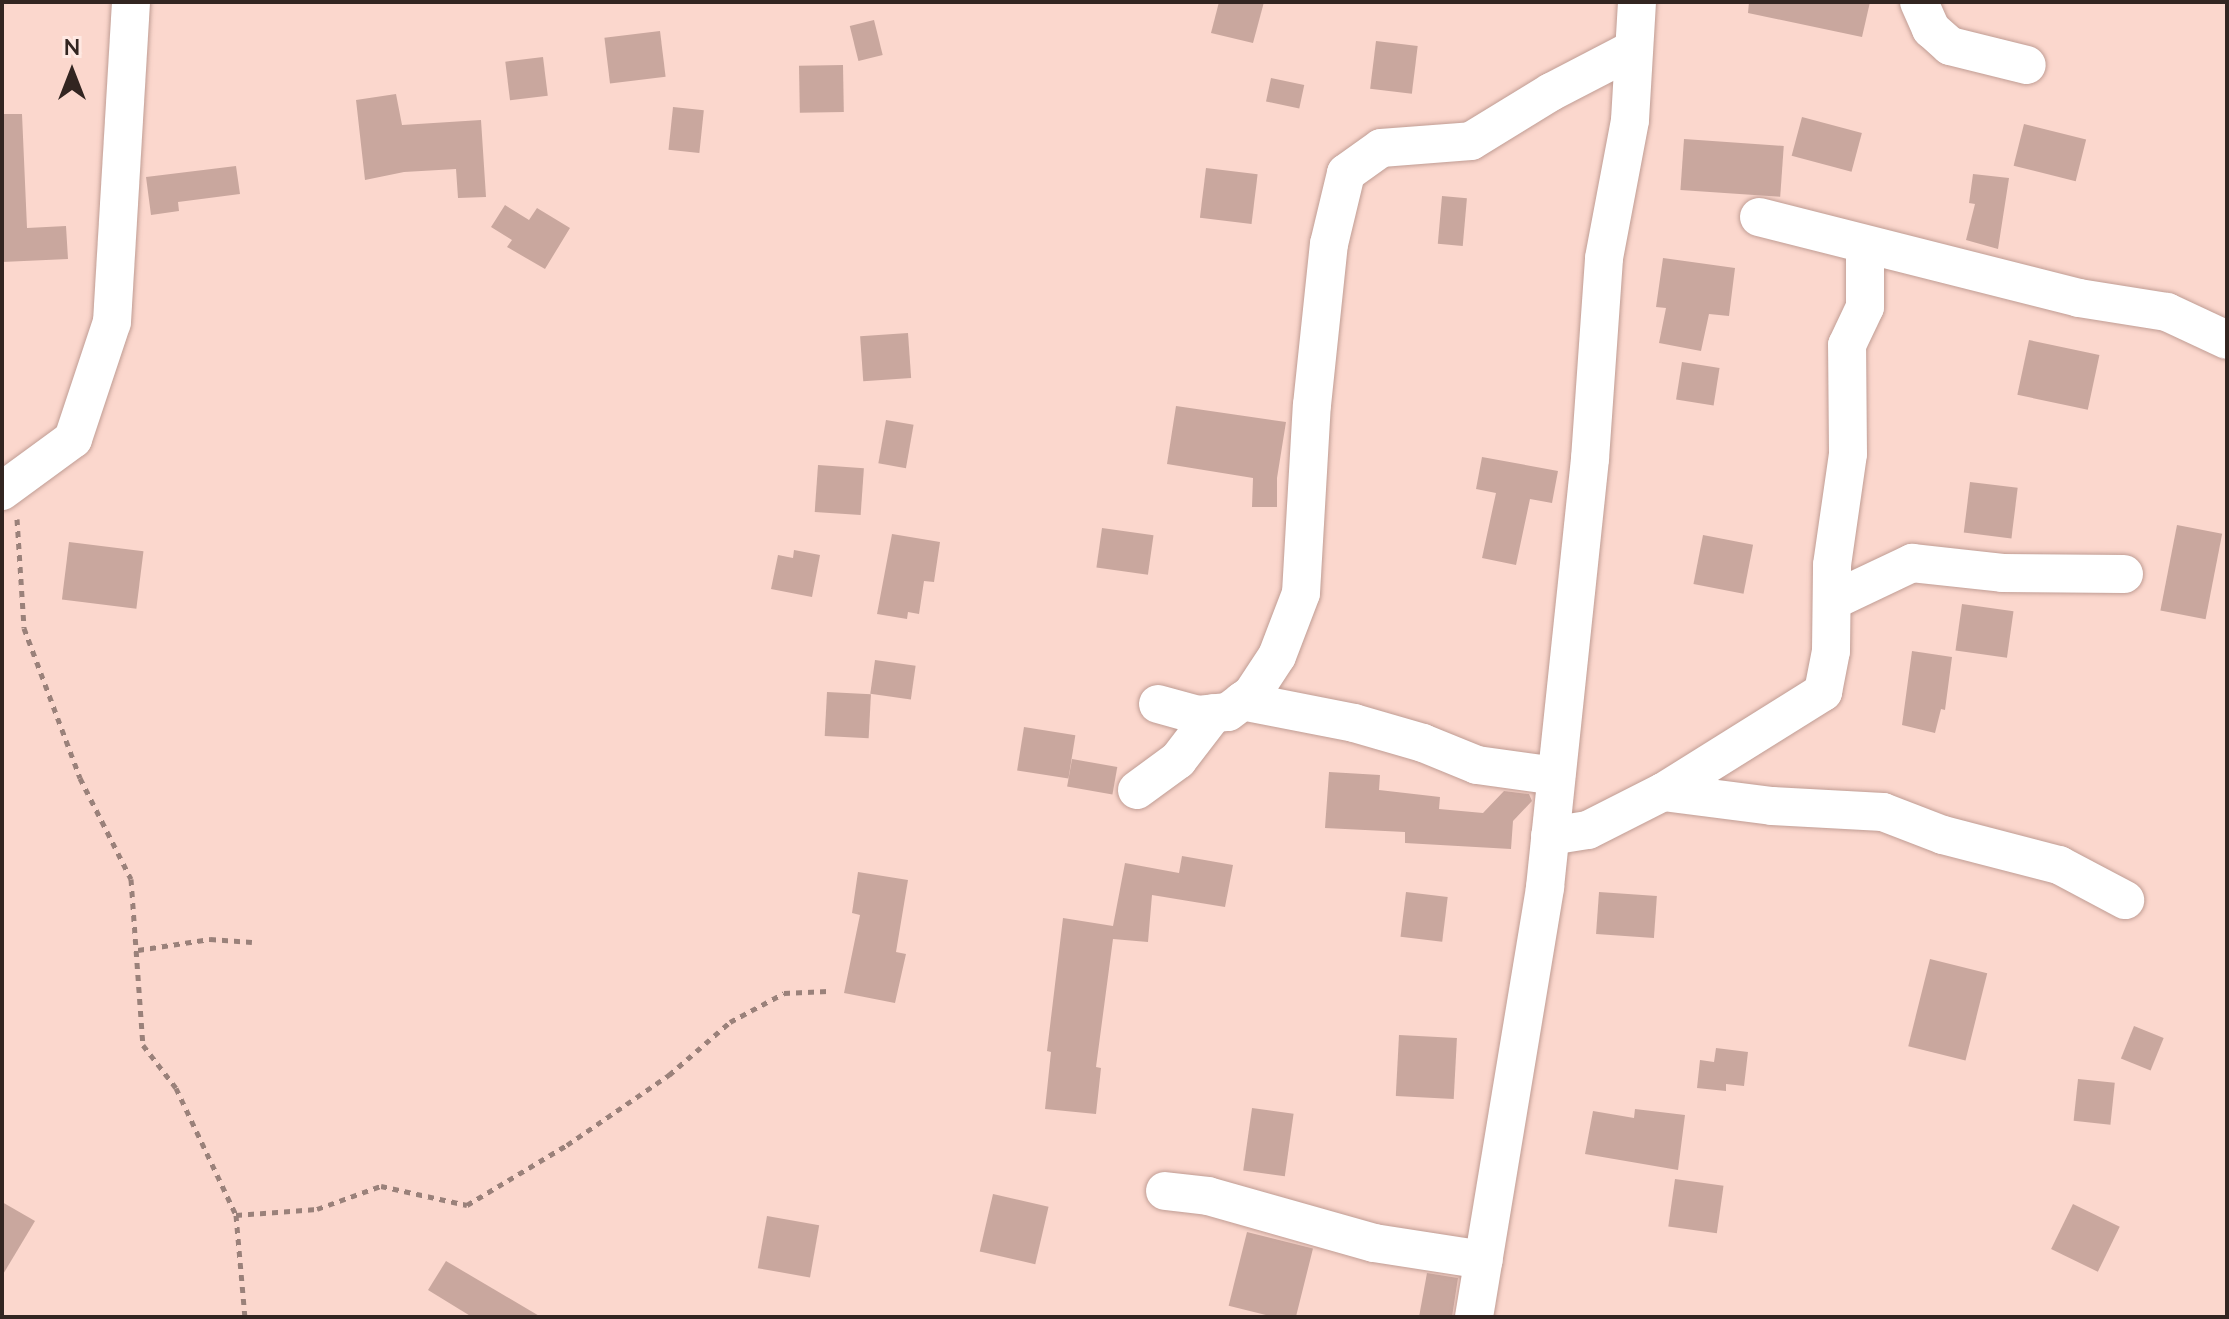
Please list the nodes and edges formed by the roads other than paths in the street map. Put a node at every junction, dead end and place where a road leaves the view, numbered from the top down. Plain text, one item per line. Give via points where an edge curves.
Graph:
1 (131, 2) edge
2 (1637, 2) edge
3 (1919, 2) edge
4 (1634, 49) junction
5 (2027, 65) dead end
6 (1759, 217) dead end
7 (1865, 245) junction
8 (2227, 340) edge
9 (8, 486) edge
10 (2124, 574) dead end
11 (1832, 601) junction
12 (1158, 704) dead end
13 (1228, 707) junction
14 (1556, 776) junction
15 (1137, 790) dead end
16 (1663, 792) junction
17 (1550, 836) junction
18 (2125, 900) dead end
19 (1165, 1191) dead end
20 (1484, 1260) junction
21 (1474, 1317) edge

1 - 9 street via 112,322 73,439
2 - 4 street
3 - 5 street via 1931,29 1950,46
4 - 13 street via 1471,141 1381,148 1346,173 1329,244 1312,405 1301,593 1277,656 1252,694
4 - 14 street via 1630,120 1604,258 1590,459
6 - 7 street
7 - 8 street via 2079,298 2167,312
7 - 11 street via 1865,307 1847,345 1848,454
10 - 11 street via 2002,573 1912,563
11 - 16 street via 1823,692
12 - 13 street via 1198,715
13 - 14 street via 1354,723 1477,765
13 - 15 street via 1178,760
14 - 17 street
16 - 17 street via 1588,830
16 - 18 street via 1772,806 1883,812 1943,835 2059,865
17 - 20 street
19 - 20 street via 1208,1196 1374,1243
20 - 21 street

